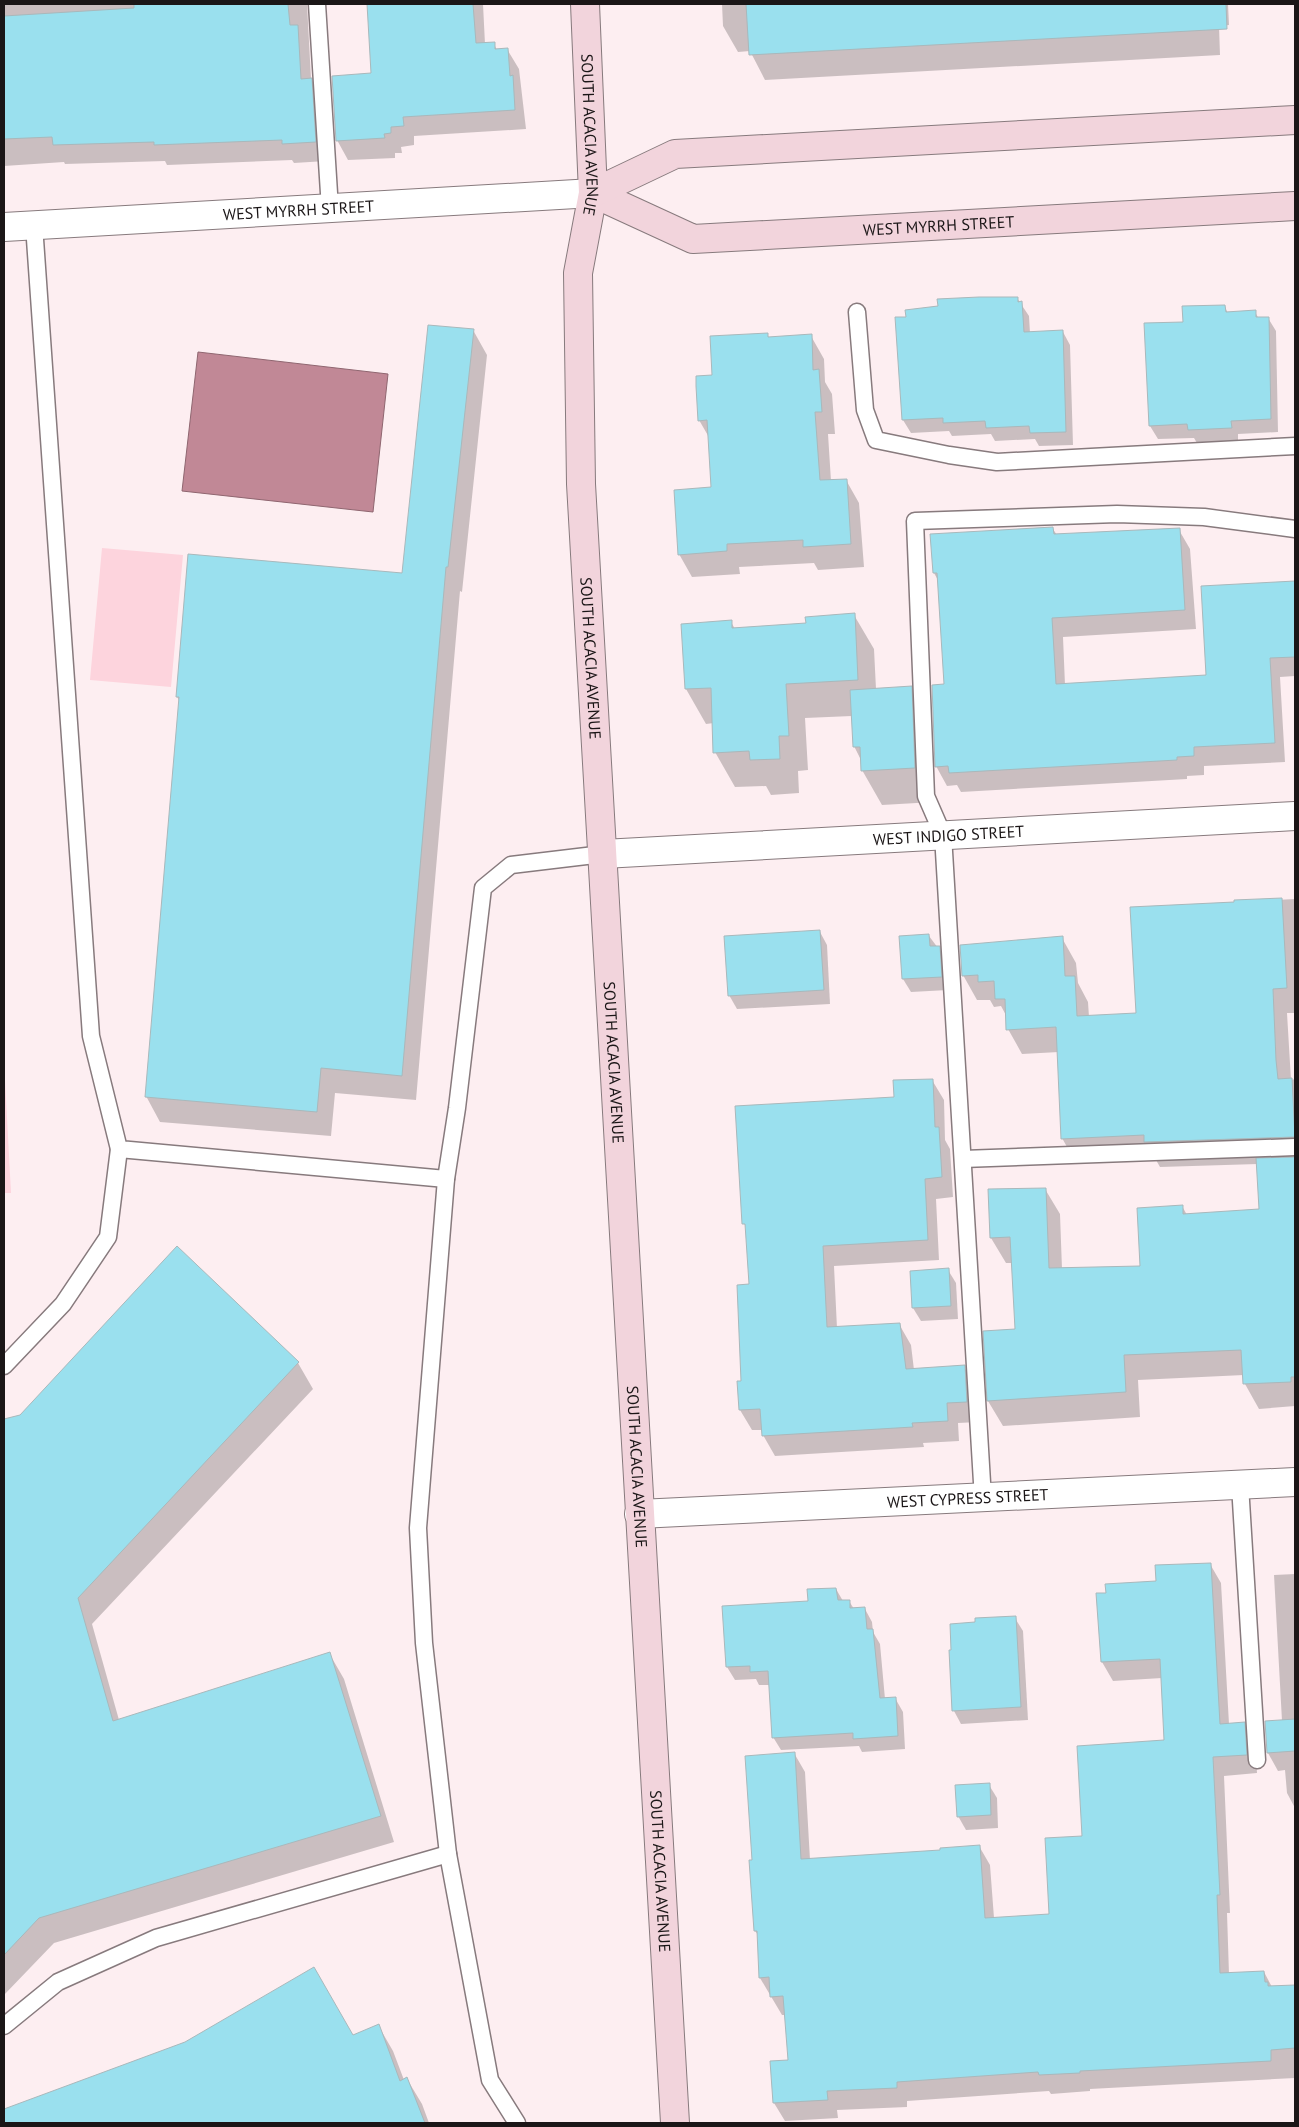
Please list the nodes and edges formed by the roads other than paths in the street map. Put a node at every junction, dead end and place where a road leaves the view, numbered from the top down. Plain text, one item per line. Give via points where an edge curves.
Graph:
1 (317, 4) edge
2 (584, 4) edge
3 (1295, 120) edge
4 (593, 193) junction
5 (1295, 206) edge
6 (330, 208) junction
7 (34, 225) junction
8 (4, 227) edge
9 (857, 312) dead end
10 (1295, 446) edge
11 (1295, 528) edge
12 (1295, 816) edge
13 (943, 835) junction
14 (603, 854) junction
15 (1295, 1147) edge
16 (119, 1149) junction
17 (963, 1159) junction
18 (446, 1179) junction
19 (4, 1366) edge
20 (1295, 1482) edge
21 (1240, 1486) junction
22 (983, 1499) junction
23 (639, 1514) junction
24 (1257, 1760) dead end
25 (448, 1854) junction
26 (4, 2026) edge
27 (517, 2123) edge
28 (675, 2123) edge

1 - 6 lane
2 - 4 street, SOUTH ACACIA AVENUE
3 - 4 street, WEST MYRRH STREET via 675,154
4 - 5 street, WEST MYRRH STREET via 694,239
4 - 6 street, WEST MYRRH STREET
4 - 14 street, SOUTH ACACIA AVENUE via 578,273 581,484
6 - 7 street, WEST MYRRH STREET
7 - 8 street, WEST MYRRH STREET
7 - 16 lane via 91,1036
9 - 10 lane via 865,410 876,440 997,462
11 - 13 lane via 1204,517 1116,514 915,521 926,796
12 - 13 street, WEST INDIGO STREET
13 - 14 street, WEST INDIGO STREET
13 - 17 lane
14 - 18 lane via 511,865 483,888
14 - 23 street, SOUTH ACACIA AVENUE
15 - 17 lane
16 - 18 lane
16 - 19 lane via 108,1237 63,1304
17 - 22 lane
18 - 25 lane via 418,1528 424,1643
20 - 21 street, WEST CYPRESS STREET
21 - 22 street, WEST CYPRESS STREET
21 - 24 lane
22 - 23 street, WEST CYPRESS STREET
23 - 28 street, SOUTH ACACIA AVENUE
25 - 26 lane via 156,1938 58,1982
25 - 27 lane via 490,2080

